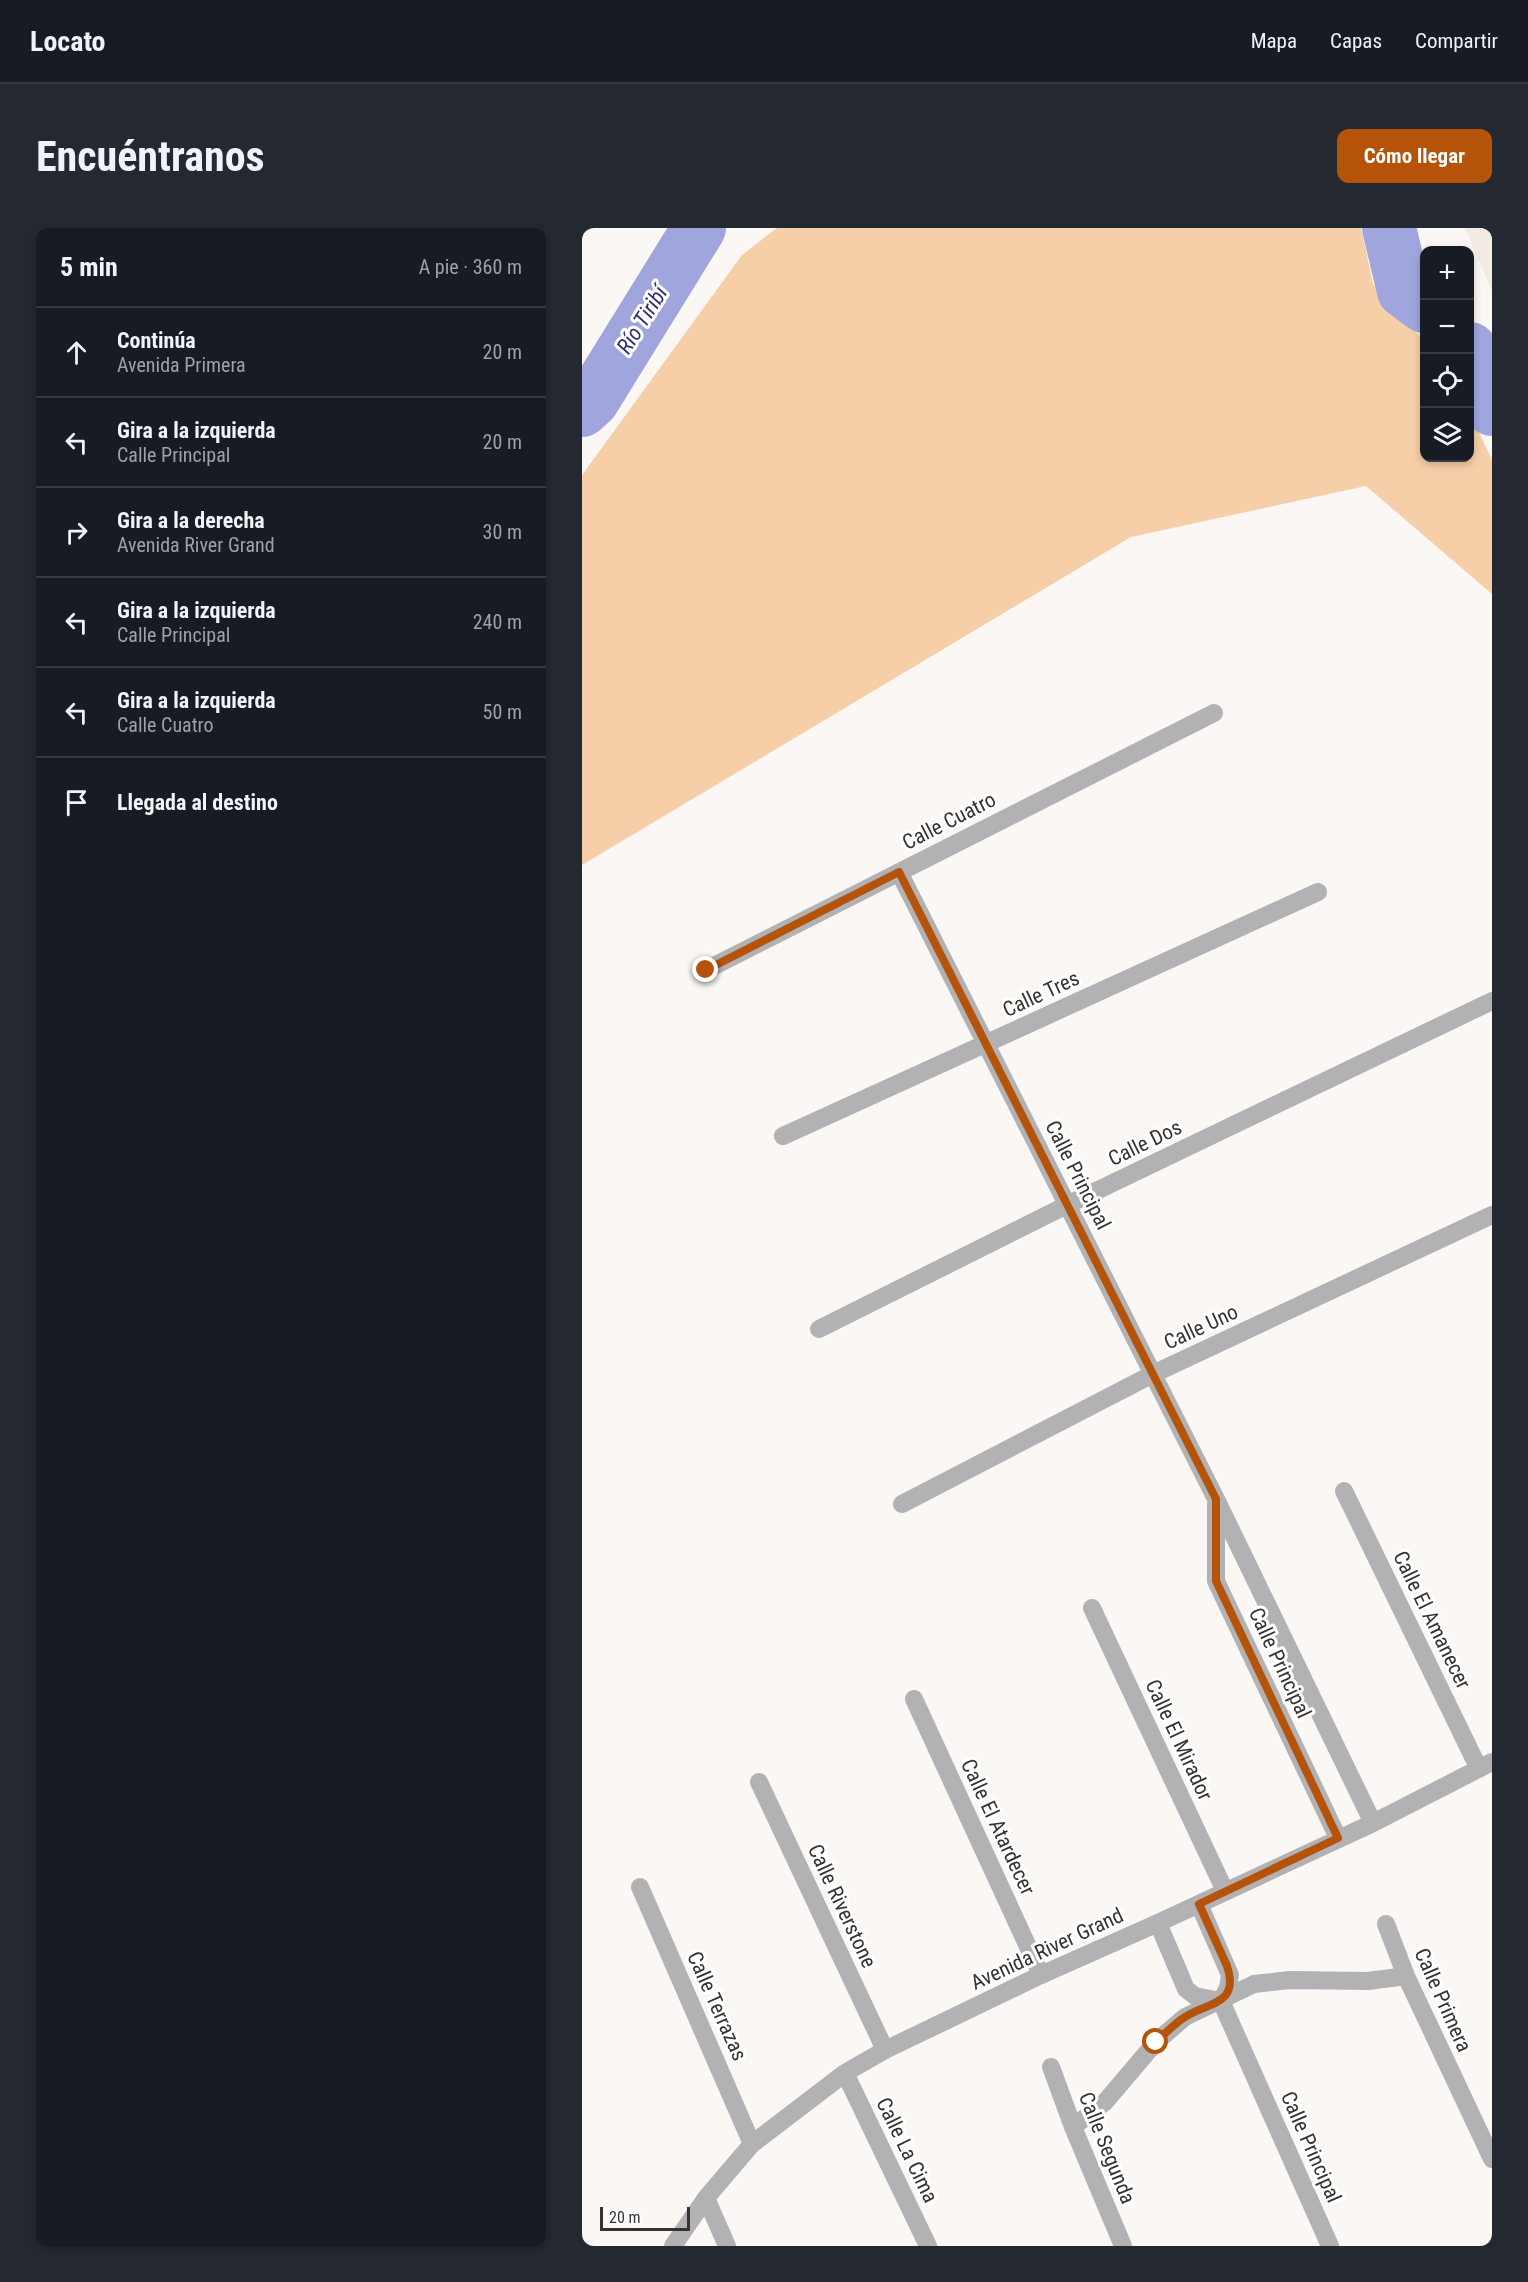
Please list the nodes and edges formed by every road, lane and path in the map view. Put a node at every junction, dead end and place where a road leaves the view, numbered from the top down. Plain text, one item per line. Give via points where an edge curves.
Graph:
1 (1214, 713) dead end
2 (899, 872) junction
3 (1318, 892) dead end
4 (706, 970) dead end
5 (1492, 1001) edge
6 (986, 1044) junction
7 (783, 1136) dead end
8 (1067, 1205) junction
9 (1492, 1215) edge
10 (819, 1329) dead end
11 (1153, 1374) junction
12 (1344, 1491) dead end
13 (1216, 1499) junction
14 (902, 1504) dead end
15 (1092, 1608) dead end
16 (914, 1699) dead end
17 (1486, 1766) edge
18 (759, 1782) dead end
19 (1372, 1823) junction
20 (1338, 1838) junction
21 (640, 1887) dead end
22 (1225, 1891) junction
23 (1199, 1904) junction
24 (1158, 1923) junction
25 (1386, 1924) dead end
26 (1041, 1975) junction
27 (1406, 1976) junction
28 (1221, 2001) junction
29 (885, 2050) junction
30 (1051, 2067) dead end
31 (845, 2073) junction
32 (1073, 2127) junction
33 (752, 2144) junction
34 (1492, 2159) edge
35 (706, 2198) junction
36 (673, 2246) edge
37 (727, 2246) edge
38 (928, 2246) edge
39 (1123, 2246) edge
40 (1330, 2246) edge

1 - 2 street, Calle Cuatro
2 - 4 street, Calle Cuatro
2 - 6 street, Calle Principal
3 - 6 street, Calle Tres
5 - 8 street, Calle Dos
6 - 7 street, Calle Tres
6 - 8 street, Calle Principal
8 - 10 street, Calle Dos
8 - 11 street, Calle Principal
9 - 11 street, Calle Uno
11 - 13 street, Calle Principal
11 - 14 street, Calle Uno
12 - 17 street, Calle El Amanecer
13 - 19 street, Calle Principal
13 - 20 street, Calle Principal via 1216,1581
15 - 22 street, Calle El Mirador
16 - 26 street, Calle El Atardecer
17 - 19 street, Avenida River Grand
18 - 29 street, Calle Riverstone
19 - 20 street, Avenida River Grand
20 - 22 street, Avenida River Grand
21 - 33 street, Calle Terrazas
22 - 23 street, Avenida River Grand
23 - 24 street, Avenida River Grand
23 - 28 street via 1230,1975
24 - 26 street, Avenida River Grand
24 - 28 street via 1186,1989 1195,1996
25 - 27 street, Calle Primera
26 - 29 street, Avenida River Grand
27 - 28 street via 1254,1984
27 - 34 street, Calle Primera
28 - 32 street via 1185,2017 1156,2042 1105,2102
28 - 40 street, Calle Principal
29 - 31 street, Avenida River Grand
30 - 32 street, Calle Segunda
31 - 33 street, Avenida River Grand
31 - 38 street, Calle La Cima
32 - 39 street, Calle Segunda
33 - 35 street, Avenida River Grand
35 - 36 street, Avenida River Grand
35 - 37 street

